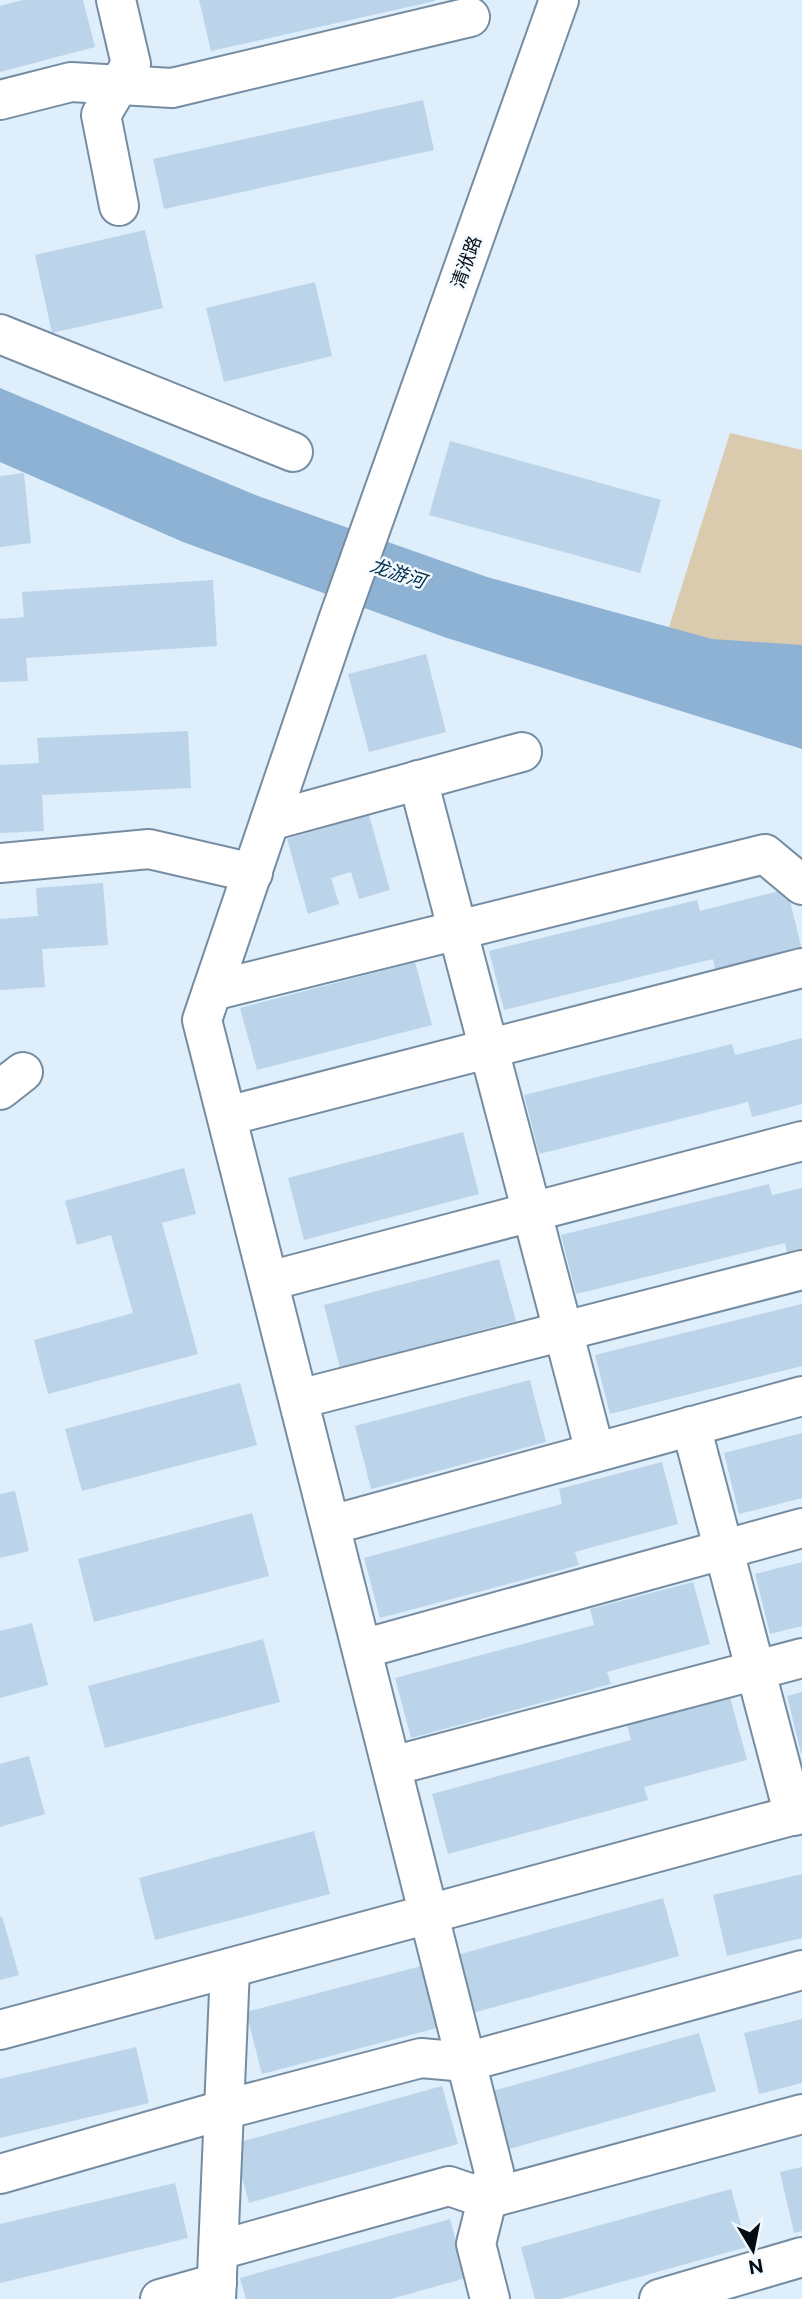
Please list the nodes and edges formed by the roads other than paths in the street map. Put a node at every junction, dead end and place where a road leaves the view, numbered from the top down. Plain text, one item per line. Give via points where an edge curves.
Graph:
1 (116, 0) edge
2 (559, 0) edge
3 (470, 16) dead end
4 (119, 85) junction
5 (0, 100) edge
6 (119, 206) dead end
7 (0, 334) edge
8 (293, 452) dead end
9 (522, 752) dead end
10 (418, 780) junction
11 (270, 821) junction
12 (0, 863) edge
13 (253, 873) junction
14 (802, 885) edge
15 (458, 930) junction
16 (802, 968) edge
17 (212, 991) junction
18 (489, 1049) junction
19 (227, 1116) junction
20 (802, 1142) edge
21 (532, 1212) junction
22 (802, 1270) edge
23 (269, 1281) junction
24 (564, 1331) junction
25 (802, 1396) edge
26 (299, 1399) junction
27 (691, 1426) junction
28 (595, 1452) junction
29 (331, 1525) junction
30 (802, 1528) edge
31 (723, 1549) junction
32 (362, 1649) junction
33 (802, 1658) edge
34 (755, 1670) junction
35 (392, 1766) junction
36 (798, 1814) edge
37 (429, 1915) junction
38 (230, 1968) junction
39 (802, 1970) edge
40 (0, 2030) edge
41 (466, 2062) junction
42 (223, 2110) junction
43 (802, 2114) edge
44 (0, 2174) edge
45 (487, 2199) junction
46 (802, 2257) edge
47 (217, 2277) edge
48 (160, 2299) edge
49 (490, 2299) edge
50 (659, 2299) edge

1 - 4 street via 131,64
2 - 11 street, 清洑路
3 - 4 street via 172,88
4 - 5 street via 71,82
4 - 6 street via 101,115
7 - 8 street
9 - 10 street
10 - 11 street
10 - 15 street
11 - 13 street, 清洑路
12 - 13 street via 149,849
13 - 17 street, 清洑路
14 - 15 street via 765,854
15 - 17 street
15 - 18 street
16 - 18 street
17 - 19 street, 清洑路 via 202,1020
18 - 19 street
18 - 21 street
19 - 23 street, 清洑路
20 - 21 street
21 - 23 street
21 - 24 street
22 - 24 street
23 - 26 street, 清洑路
24 - 26 street
24 - 28 street
25 - 27 street
26 - 29 street, 清洑路
27 - 28 street
27 - 31 street
28 - 29 street
29 - 32 street, 清洑路
30 - 31 street
31 - 32 street
31 - 34 street
32 - 35 street, 清洑路
33 - 34 street
34 - 35 street
34 - 36 street
35 - 37 street, 清洑路
36 - 37 street
37 - 38 street
37 - 41 street, 清洑路
38 - 40 street
38 - 42 street
39 - 41 street
41 - 42 street via 421,2058
41 - 45 street, 清洑路 via 494,2172
42 - 44 street
42 - 47 street
43 - 45 street
45 - 47 street via 449,2186
45 - 49 street, 清洑路 via 475,2244
46 - 50 street
47 - 48 street

